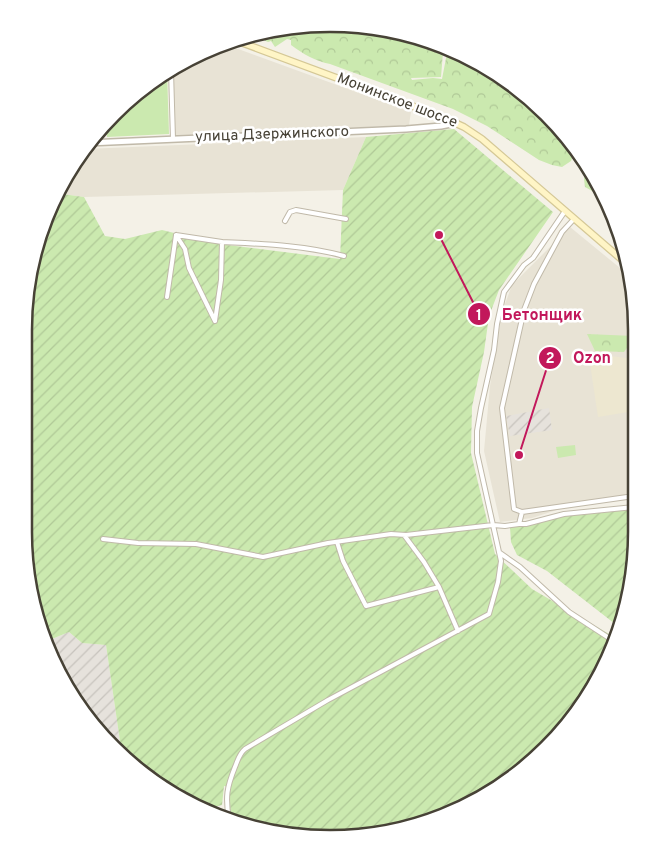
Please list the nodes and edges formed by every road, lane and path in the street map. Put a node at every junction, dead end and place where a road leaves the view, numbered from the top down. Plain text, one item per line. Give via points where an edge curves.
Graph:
1 (247, 45) edge
2 (171, 79) edge
3 (442, 117) junction
4 (456, 123) junction
5 (434, 127) junction
6 (173, 139) junction
7 (99, 142) edge
8 (565, 211) junction
9 (346, 219) dead end
10 (574, 219) junction
11 (285, 222) dead end
12 (176, 235) junction
13 (222, 242) junction
14 (344, 256) dead end
15 (618, 256) edge
16 (167, 297) dead end
17 (628, 497) edge
18 (628, 508) edge
19 (522, 512) junction
20 (520, 524) junction
21 (493, 525) junction
22 (404, 535) junction
23 (103, 539) dead end
24 (337, 542) junction
25 (500, 553) junction
26 (439, 587) junction
27 (458, 631) junction
28 (608, 638) edge
29 (228, 812) edge

1 - 3 main road, Монинское шоссе
2 - 6 street
3 - 4 main road, Монинское шоссе
3 - 5 street via 442,124
4 - 5 street, улица Дзержинского
4 - 8 main road, Монинское шоссе via 482,140
5 - 6 street, улица Дзержинского
6 - 7 street, улица Дзержинского
8 - 10 main road, Монинское шоссе
8 - 21 street via 533,258 504,292 477,431 477,453
9 - 11 street via 296,210 290,212
10 - 15 main road, Монинское шоссе
10 - 19 street via 534,284 524,310 502,408 514,509
12 - 13 street
12 - 13 street via 186,249 189,268 215,320
12 - 16 street
13 - 14 street via 275,244
17 - 19 street
18 - 20 street via 564,514
19 - 20 street
20 - 21 street
21 - 22 street
21 - 25 street
22 - 24 street
22 - 26 street
23 - 24 street via 196,544 263,557
24 - 26 street via 366,606
25 - 27 street via 498,582 489,614
25 - 28 street via 569,612
26 - 27 street
27 - 29 street via 328,700 245,749 240,754 227,790

